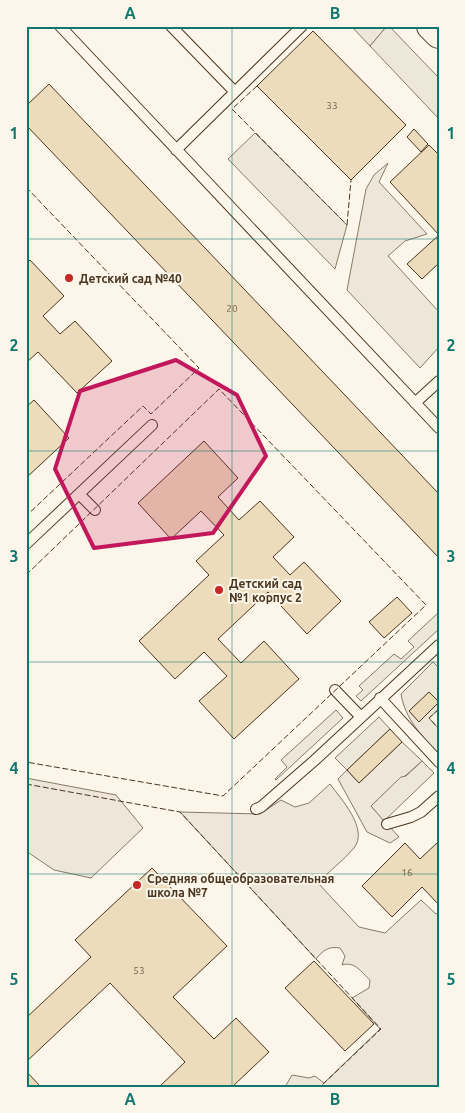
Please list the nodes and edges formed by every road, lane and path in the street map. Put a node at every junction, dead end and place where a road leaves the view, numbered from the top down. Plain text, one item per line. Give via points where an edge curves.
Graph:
1 (60, 26) edge
2 (171, 26) edge
3 (302, 26) edge
4 (431, 26) edge
5 (439, 34) edge
6 (235, 92) junction
7 (176, 150) junction
8 (439, 381) edge
9 (415, 403) junction
10 (152, 425) dead end
11 (439, 428) edge
12 (79, 494) junction
13 (95, 510) dead end
14 (26, 543) edge
15 (439, 644) edge
16 (335, 690) dead end
17 (380, 698) junction
18 (360, 716) junction
19 (439, 762) edge
20 (439, 796) edge
21 (256, 809) dead end
22 (387, 824) dead end

1 - 7 lane
2 - 6 lane
3 - 6 lane
4 - 5 main road
6 - 7 lane
7 - 9 lane
8 - 9 lane
9 - 11 lane
10 - 12 lane
12 - 13 lane
12 - 14 lane
15 - 17 lane
16 - 18 lane
17 - 18 lane
17 - 19 lane
18 - 21 lane via 315,760
20 - 22 lane via 411,818

